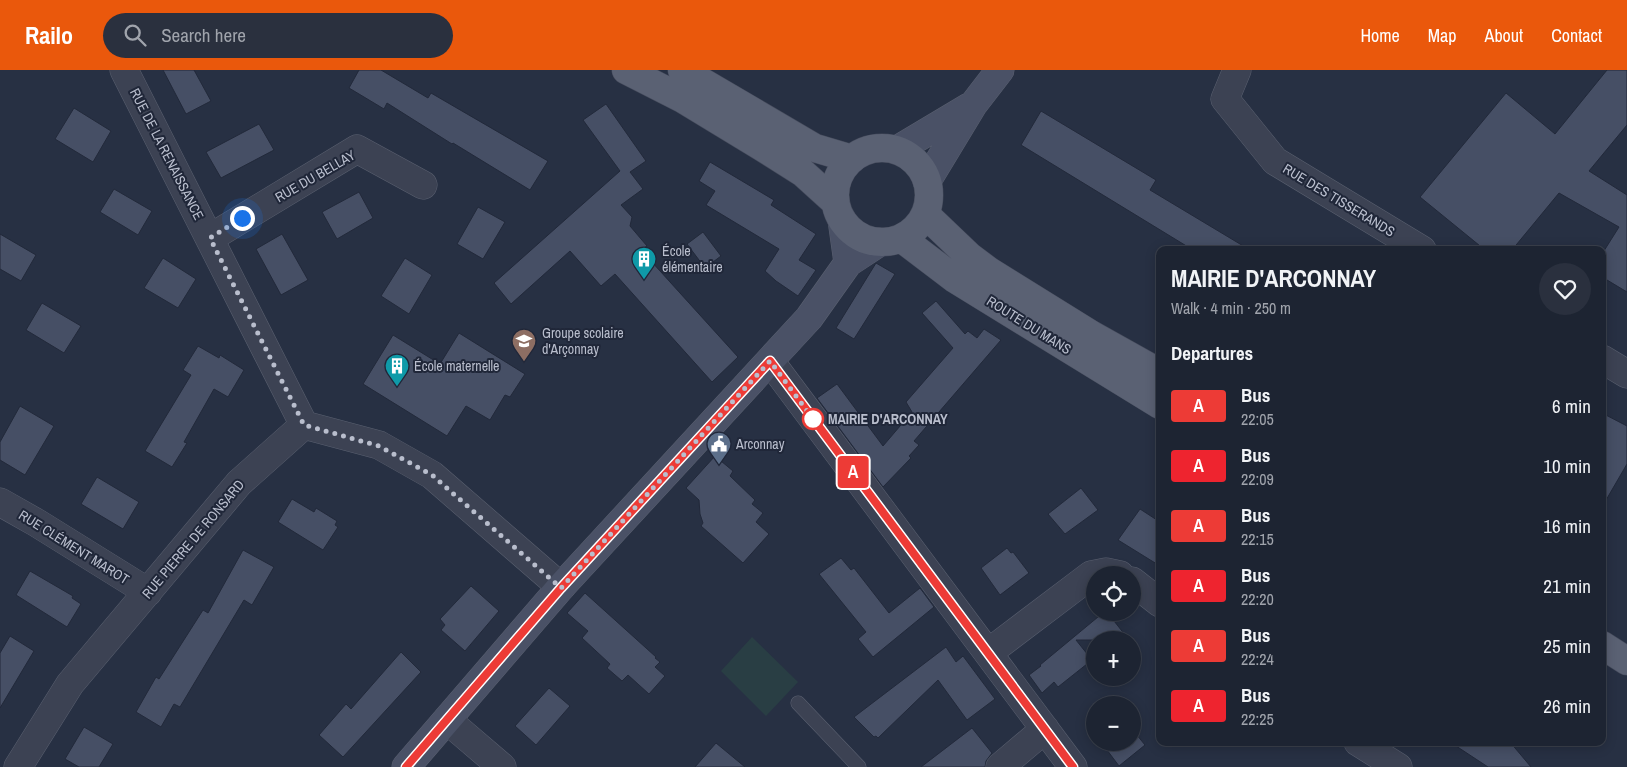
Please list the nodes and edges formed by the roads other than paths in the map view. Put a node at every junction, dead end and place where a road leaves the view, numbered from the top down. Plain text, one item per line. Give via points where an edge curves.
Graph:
1 (124, 70) edge
2 (626, 70) edge
3 (682, 70) edge
4 (1000, 70) edge
5 (1236, 70) edge
6 (973, 105) junction
7 (897, 150) junction
8 (852, 159) junction
9 (927, 181) junction
10 (423, 185) dead end
11 (838, 211) junction
12 (925, 214) junction
13 (210, 238) junction
14 (891, 240) junction
15 (1415, 246) edge
16 (848, 263) junction
17 (770, 361) junction
18 (1606, 361) edge
19 (1156, 371) edge
20 (1627, 374) edge
21 (1156, 403) edge
22 (304, 425) junction
23 (0, 502) edge
24 (1086, 579) edge
25 (561, 588) junction
26 (1141, 588) edge
27 (148, 592) junction
28 (1156, 600) edge
29 (1606, 648) edge
30 (988, 653) junction
31 (1627, 661) edge
32 (1606, 666) edge
33 (1627, 678) edge
34 (798, 703) dead end
35 (447, 720) junction
36 (1045, 730) junction
37 (1364, 746) edge
38 (18, 767) edge
39 (406, 767) edge
40 (502, 767) edge
41 (859, 767) edge
42 (1000, 767) edge
43 (1073, 767) edge
44 (1398, 767) edge

1 - 13 street, RUE DE LA RENAISSANCE
2 - 11 main road via 683,99 803,173
3 - 8 main road via 815,148
4 - 6 street
5 - 15 street, RUE DES TISSERANDS via 1225,99 1275,161
6 - 7 street
6 - 9 street
7 - 8 main road via 866,151
7 - 9 main road via 916,162
8 - 11 main road via 836,186
9 - 12 main road via 929,198
10 - 13 street, RUE DU BELLAY via 357,149
11 - 14 main road via 852,231 865,239
11 - 16 street
12 - 14 main road via 915,228
12 - 19 main road, ROUTE DU MANS via 989,271
13 - 22 street, RUE DE LA RENAISSANCE
14 - 16 street
14 - 21 main road, ROUTE DU MANS
16 - 17 street via 809,318
17 - 25 street
17 - 30 street
18 - 20 street
22 - 25 street via 379,446 432,475
22 - 27 street, RUE PIERRE DE RONSARD via 239,482
23 - 27 street, RUE CLÉMENT MAROT
24 - 30 street
25 - 35 street
26 - 28 street
27 - 38 street, RUE PIERRE DE RONSARD via 70,684
29 - 31 main road
30 - 36 street
32 - 33 main road
34 - 41 lane
35 - 39 street
35 - 40 street
36 - 42 street
36 - 43 street
37 - 44 street

